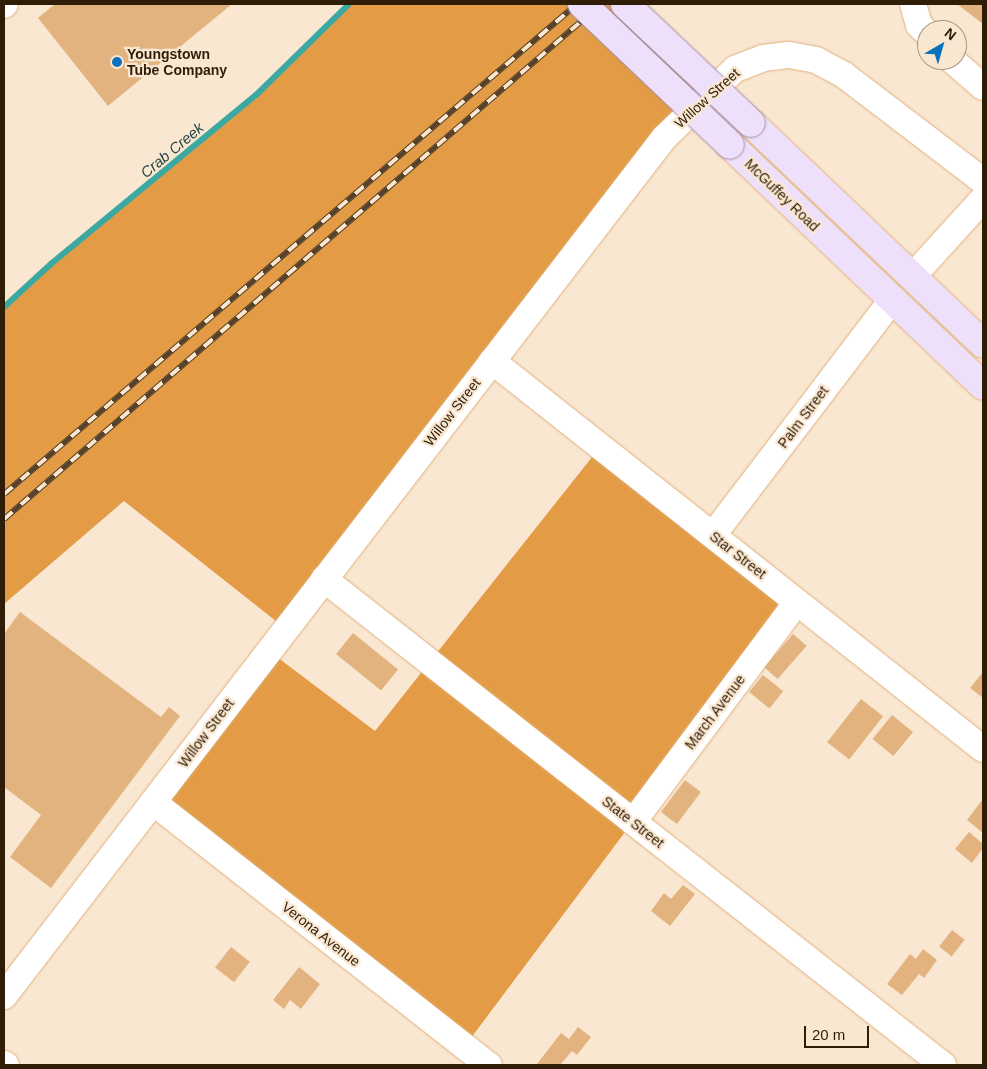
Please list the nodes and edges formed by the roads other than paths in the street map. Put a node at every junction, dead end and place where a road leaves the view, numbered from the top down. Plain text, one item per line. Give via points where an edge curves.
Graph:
1 (582, 4) edge
2 (625, 4) edge
3 (913, 4) edge
4 (918, 20) edge
5 (963, 70) edge
6 (983, 87) edge
7 (983, 181) edge
8 (983, 199) edge
9 (912, 277) junction
10 (893, 299) junction
11 (983, 344) edge
12 (492, 361) junction
13 (983, 386) edge
14 (713, 536) junction
15 (324, 579) junction
16 (797, 602) junction
17 (983, 749) edge
18 (153, 802) junction
19 (633, 822) junction
20 (4, 996) edge
21 (489, 1065) edge
22 (943, 1065) edge

1 - 10 main road, McGuffey Road, bridge
2 - 9 main road, bridge
3 - 4 street
5 - 6 street
7 - 12 street, Willow Street via 844,75 816,60 798,56 763,58 735,69 664,138
8 - 9 street
9 - 11 main road
10 - 13 main road, McGuffey Road
10 - 14 street, Palm Street
12 - 14 street, Star Street
12 - 15 street, Willow Street
14 - 16 street, Star Street
15 - 18 street, Willow Street
15 - 19 street, State Street
16 - 17 street, Star Street
16 - 19 street, March Avenue
18 - 20 street, Willow Street
18 - 21 street, Verona Avenue
19 - 22 street, State Street

